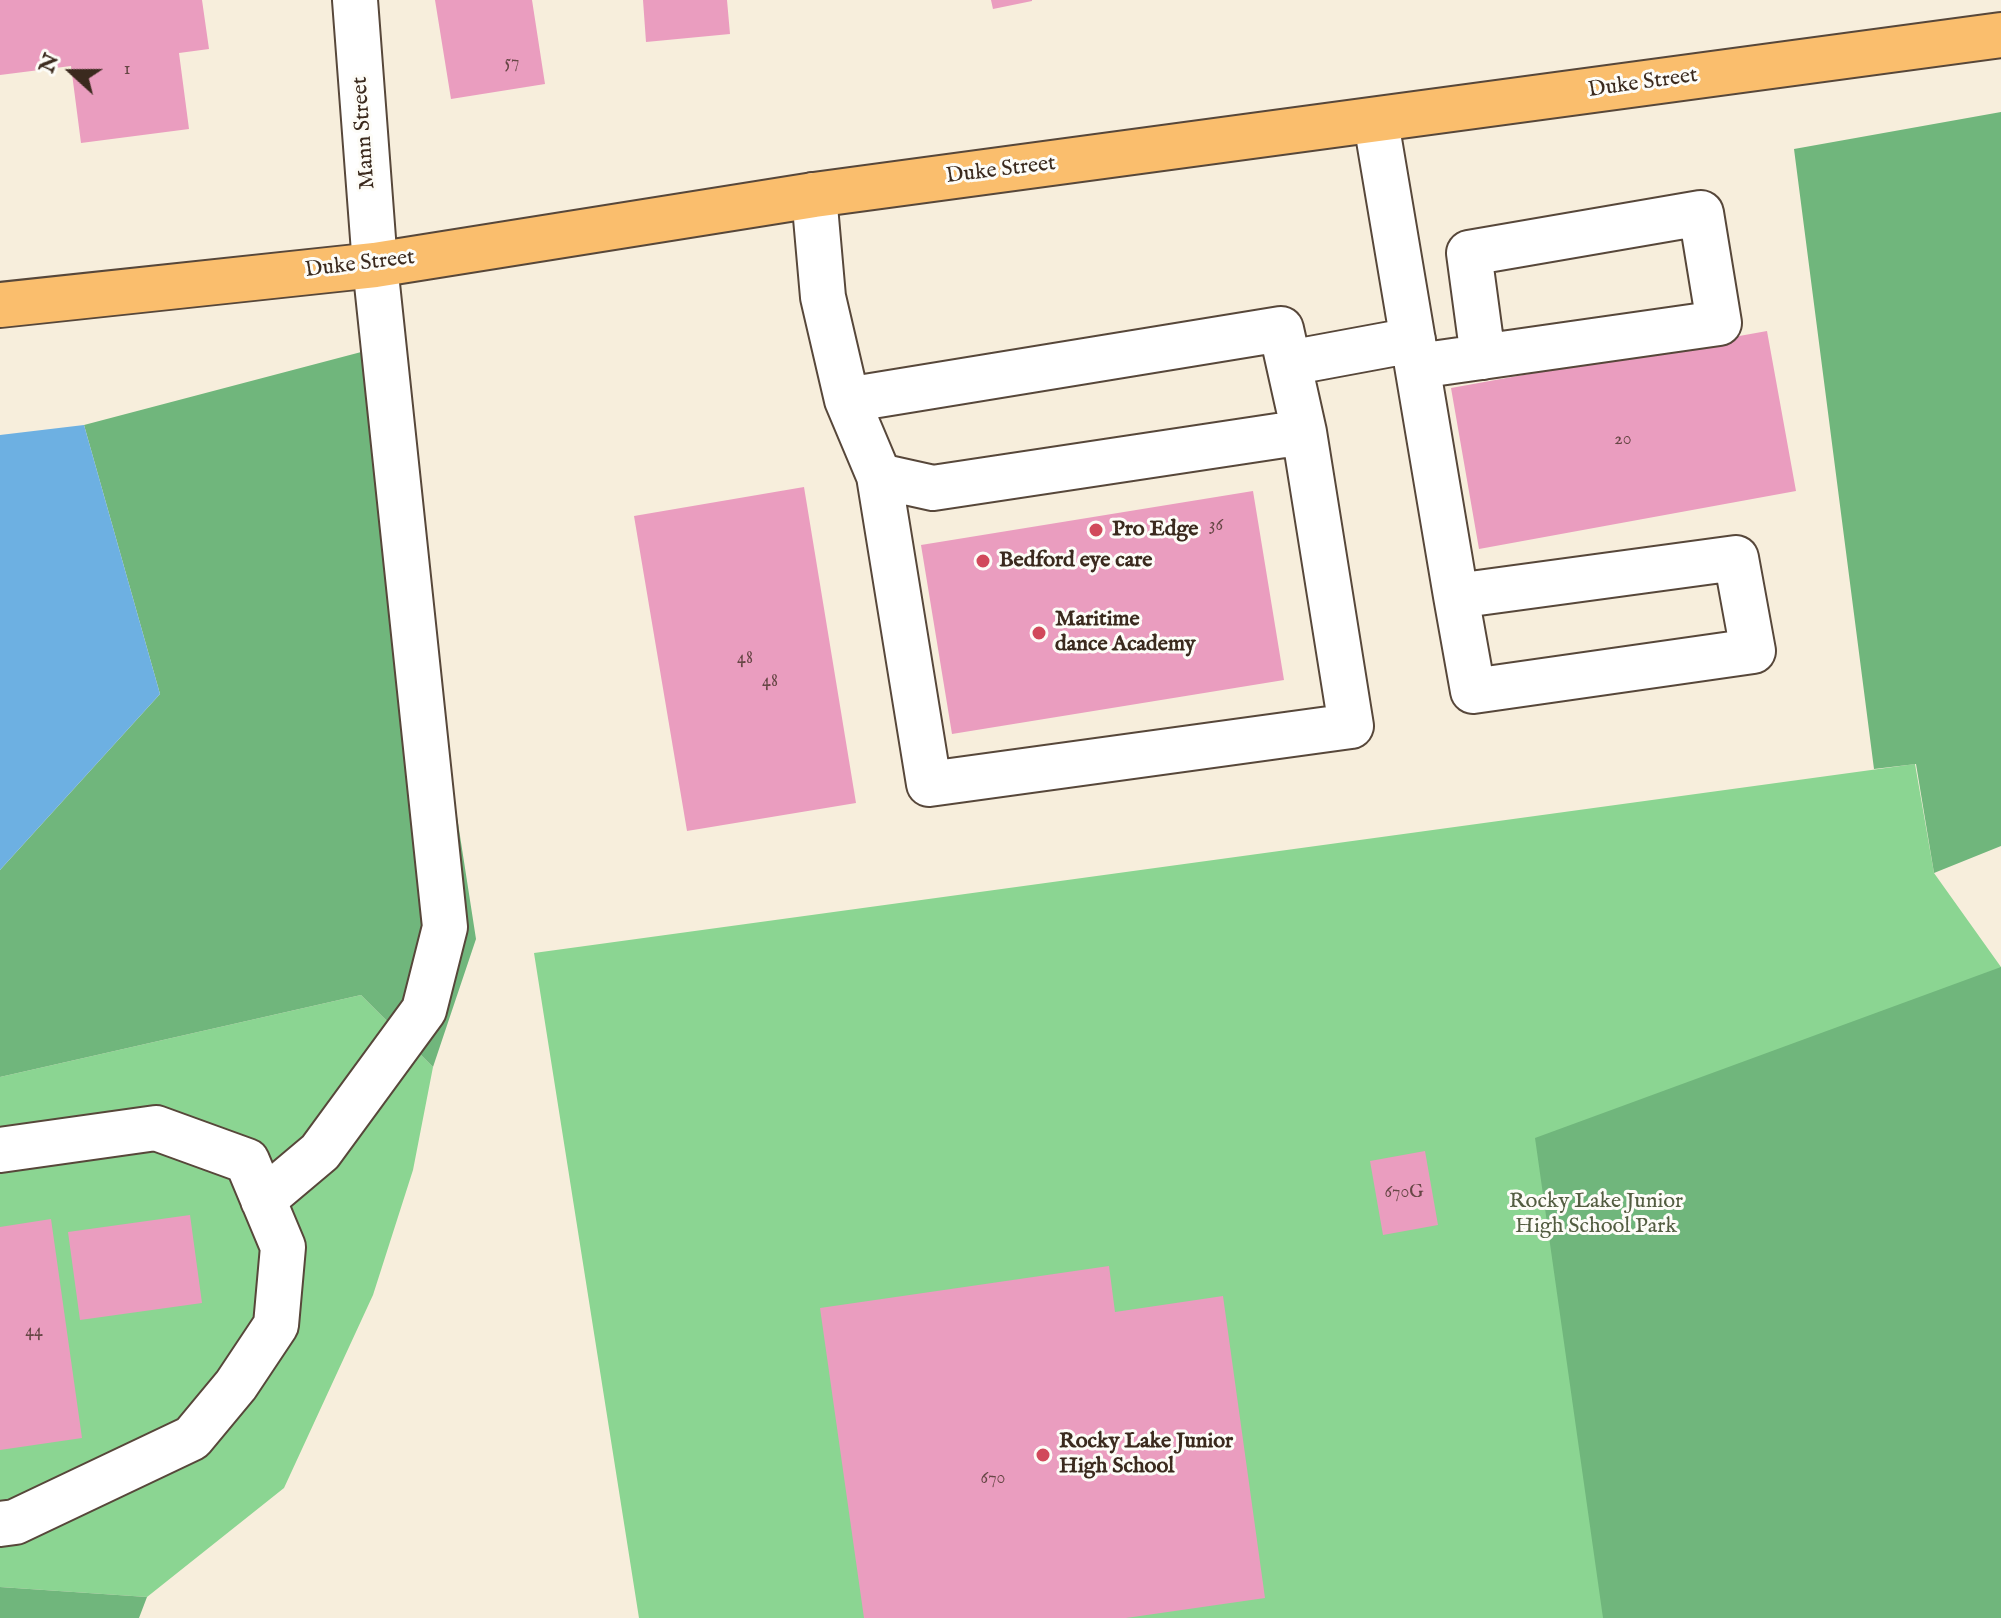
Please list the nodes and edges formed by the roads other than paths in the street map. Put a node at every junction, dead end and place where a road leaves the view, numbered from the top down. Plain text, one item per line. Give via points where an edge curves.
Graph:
1 (355, 0) edge
2 (1995, 33) edge
3 (1376, 122) junction
4 (814, 195) junction
5 (375, 265) junction
6 (0, 305) edge
7 (1415, 353) junction
8 (1483, 357) junction
9 (1289, 363) junction
10 (847, 400) junction
11 (1304, 432) junction
12 (879, 476) junction
13 (1456, 596) junction
14 (0, 1150) edge
15 (263, 1200) junction
16 (0, 1524) edge

1 - 5 street, Mann Street
2 - 3 main road, Duke Street
3 - 4 main road, Duke Street
3 - 7 street
4 - 5 main road, Duke Street
4 - 10 street via 823,297
5 - 6 main road, Duke Street
5 - 15 street, Mann Street via 445,927 424,1010 320,1152
7 - 8 street
7 - 9 street
7 - 13 street
8 - 8 street via 1719,323 1701,213 1469,253
9 - 10 street via 1281,329
9 - 11 street
10 - 12 street
11 - 12 street via 933,488
11 - 12 street via 1351,726 929,784
13 - 13 street via 1473,691 1753,651 1736,558
14 - 15 street via 156,1128 247,1161
15 - 16 street via 283,1247 276,1325 236,1385 192,1438 15,1522

